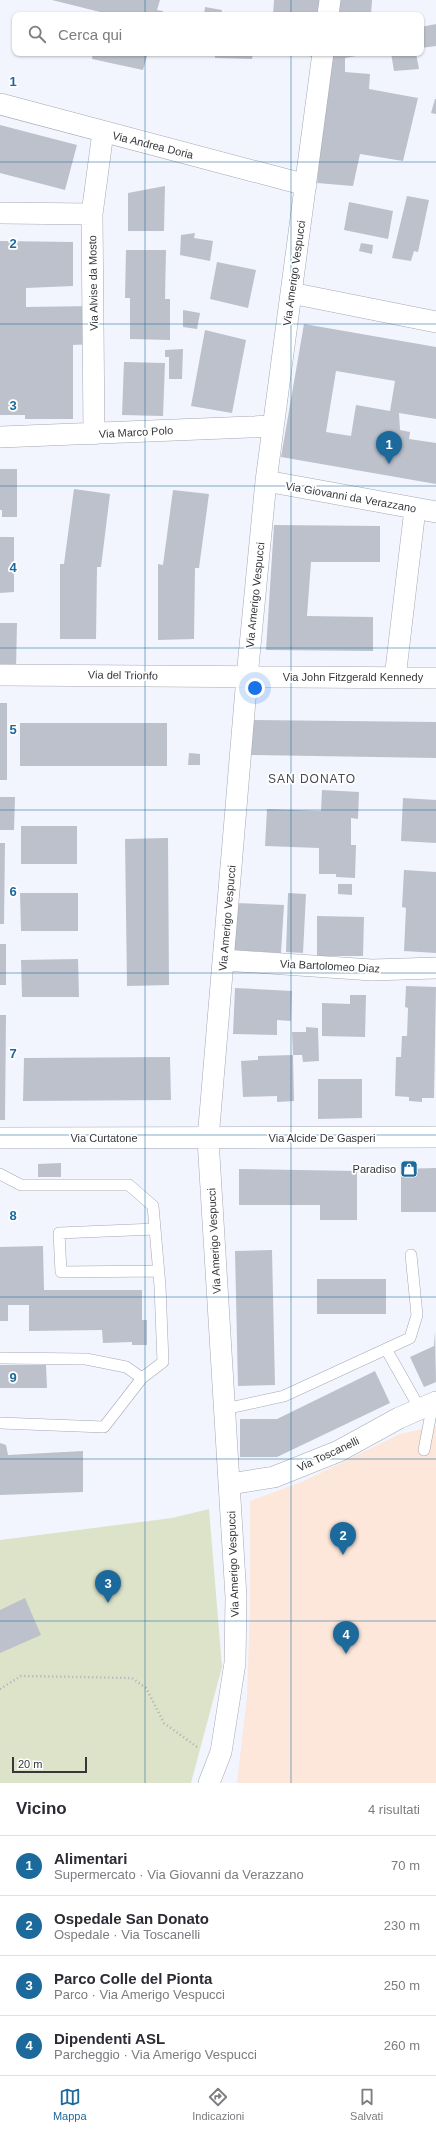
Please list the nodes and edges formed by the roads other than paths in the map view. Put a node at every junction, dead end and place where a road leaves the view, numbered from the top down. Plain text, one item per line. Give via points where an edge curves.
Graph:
1 (330, 0) edge
2 (328, 12) edge
3 (323, 56) edge
4 (0, 104) edge
5 (103, 132) junction
6 (306, 185) junction
7 (0, 213) edge
8 (92, 214) junction
9 (291, 293) junction
10 (436, 322) edge
11 (273, 426) junction
12 (94, 434) junction
13 (0, 437) edge
14 (266, 481) junction
15 (415, 509) junction
16 (436, 512) edge
17 (0, 675) edge
18 (247, 677) junction
19 (395, 678) junction
20 (436, 678) edge
21 (224, 960) junction
22 (436, 968) edge
23 (436, 1137) edge
24 (0, 1138) edge
25 (208, 1139) junction
26 (0, 1174) edge
27 (155, 1230) junction
28 (411, 1255) dead end
29 (158, 1271) junction
30 (386, 1349) junction
31 (0, 1358) edge
32 (142, 1378) junction
33 (430, 1404) edge
34 (225, 1409) junction
35 (0, 1423) edge
36 (424, 1450) dead end
37 (230, 1484) junction
38 (209, 1783) edge

1 - 2 street
3 - 6 street, Via Amerigo Vespucci
4 - 5 street, Via Andrea Doria
5 - 6 street, Via Andrea Doria
5 - 8 street, Via Alvise da Mosto
6 - 9 street, Via Amerigo Vespucci
7 - 8 street
8 - 12 street, Via Alvise da Mosto
9 - 10 street
9 - 11 street, Via Amerigo Vespucci
11 - 12 street, Via Marco Polo
11 - 14 street, Via Amerigo Vespucci
12 - 13 street, Via Marco Polo
14 - 15 street, Via Giovanni da Verazzano
14 - 18 street, Via Amerigo Vespucci
15 - 16 street, Via Giovanni da Verazzano
15 - 19 street
17 - 18 street, Via del Trionfo
18 - 19 street, Via John Fitzgerald Kennedy
18 - 21 street, Via Amerigo Vespucci
19 - 20 street, Via John Fitzgerald Kennedy
21 - 22 street, Via Bartolomeo Diaz via 372,970
21 - 25 street, Via Amerigo Vespucci
23 - 25 street, Via Alcide De Gasperi
24 - 25 street, Via Curtatone
25 - 34 street, Via Amerigo Vespucci
26 - 27 lane via 21,1184 129,1184 153,1206
27 - 29 lane
27 - 29 lane via 59,1233 61,1272
28 - 30 lane via 418,1315 410,1338
29 - 32 lane via 163,1362
30 - 33 lane
30 - 34 lane via 284,1396
31 - 32 lane via 86,1359 126,1367
32 - 35 lane via 104,1427
33 - 36 lane
33 - 37 street, Via Toscanelli via 339,1451 274,1477
34 - 37 street, Via Amerigo Vespucci
37 - 38 street, Via Amerigo Vespucci via 236,1597 235,1663 221,1752

